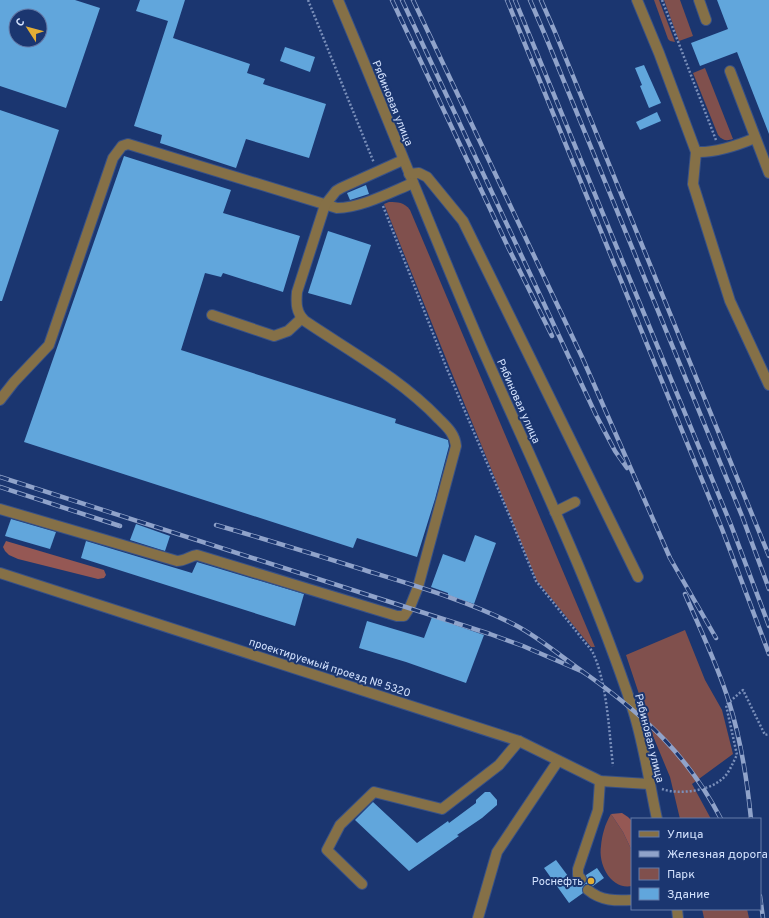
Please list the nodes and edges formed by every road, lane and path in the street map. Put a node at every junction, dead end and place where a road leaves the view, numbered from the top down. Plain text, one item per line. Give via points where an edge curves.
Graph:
1 (308, 0) edge
2 (338, 0) edge
3 (638, 0) edge
4 (662, 0) edge
5 (699, 0) edge
6 (706, 20) dead end
7 (730, 71) dead end
8 (755, 138) junction
9 (720, 149) junction
10 (696, 152) junction
11 (403, 160) junction
12 (378, 172) junction
13 (769, 173) edge
14 (411, 178) junction
15 (383, 196) junction
16 (325, 204) junction
17 (212, 315) dead end
18 (302, 318) junction
19 (769, 385) edge
20 (0, 400) edge
21 (575, 502) dead end
22 (0, 509) edge
23 (554, 512) junction
24 (0, 573) edge
25 (638, 577) dead end
26 (769, 734) edge
27 (519, 741) junction
28 (558, 761) junction
29 (613, 766) dead end
30 (600, 781) junction
31 (650, 784) junction
32 (657, 818) edge
33 (580, 879) dead end
34 (362, 884) dead end
35 (588, 890) dead end
36 (631, 900) edge
37 (478, 918) edge

1 - 12 path
2 - 11 street, Рябиновая улица
3 - 10 street
4 - 9 path
5 - 6 street
7 - 8 street
8 - 9 street
8 - 13 street
9 - 10 street via 706,153
10 - 19 street via 693,184 730,301
11 - 12 street
11 - 14 street, Рябиновая улица
12 - 16 street via 336,191
14 - 15 street
14 - 23 street, Рябиновая улица
14 - 25 street via 419,173 427,177 463,221
15 - 16 street via 344,208
15 - 29 path via 383,205 447,369 536,581 595,656 603,686
16 - 18 street via 297,292 297,308
16 - 20 street via 128,144 124,145 113,158 49,345
17 - 18 street via 274,336 288,331
18 - 22 street via 401,384 426,405 456,440 418,587 404,616 197,556 177,561
21 - 23 street
23 - 31 street, Рябиновая улица via 602,625 632,708
24 - 27 street, проектируемый проезд № 5320
26 - 31 path via 765,735 743,690 726,705 737,755 723,779 701,790 669,791
27 - 28 street, проектируемый проезд № 5320
27 - 34 street via 499,765 442,809 374,792 340,825 327,850
28 - 30 street, проектируемый проезд № 5320
28 - 37 street via 497,852
30 - 31 street, проектируемый проезд № 5320
30 - 33 street via 598,810 578,869
31 - 32 street, Рябиновая улица
35 - 36 street via 613,901

